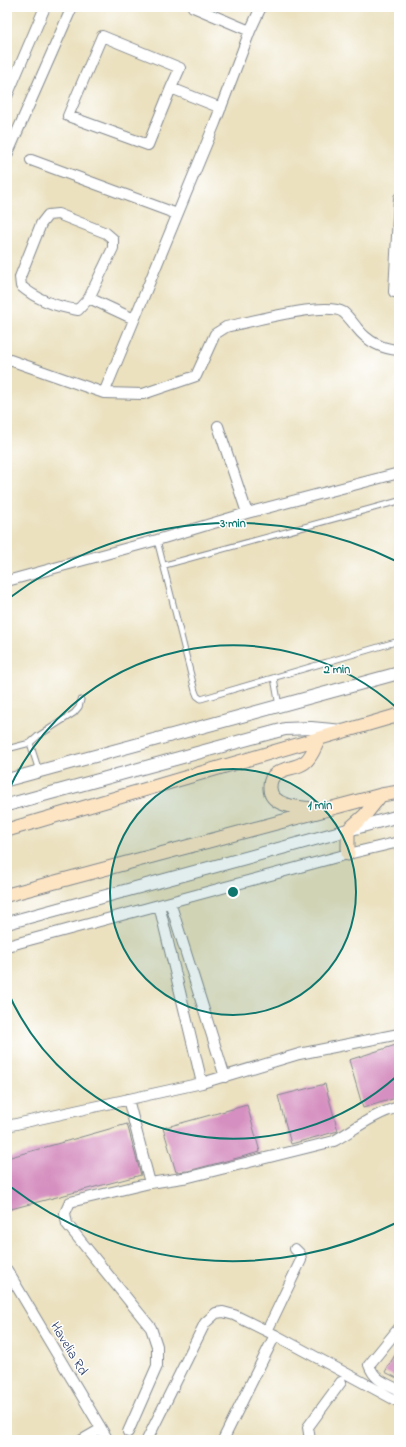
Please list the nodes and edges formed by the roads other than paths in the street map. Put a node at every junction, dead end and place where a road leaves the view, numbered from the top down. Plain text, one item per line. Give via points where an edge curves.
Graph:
1 (45, 7) edge
2 (72, 7) edge
3 (193, 7) edge
4 (261, 7) edge
5 (250, 31) junction
6 (171, 88) junction
7 (7, 96) edge
8 (221, 108) junction
9 (7, 156) edge
10 (31, 160) dead end
11 (399, 198) edge
12 (177, 214) junction
13 (394, 292) dead end
14 (89, 298) junction
15 (134, 319) junction
16 (399, 350) edge
17 (7, 359) edge
18 (104, 393) junction
19 (218, 426) dead end
20 (399, 473) edge
21 (399, 501) edge
22 (247, 513) junction
23 (158, 540) junction
24 (164, 566) junction
25 (7, 581) edge
26 (399, 641) edge
27 (399, 673) edge
28 (274, 678) junction
29 (80, 700) dead end
30 (279, 706) junction
31 (399, 715) edge
32 (345, 731) junction
33 (319, 738) junction
34 (30, 743) junction
35 (7, 749) edge
36 (39, 771) junction
37 (7, 780) edge
38 (399, 792) edge
39 (381, 795) junction
40 (7, 805) edge
41 (326, 810) junction
42 (399, 816) edge
43 (7, 830) edge
44 (348, 830) junction
45 (399, 842) edge
46 (348, 854) junction
47 (7, 895) edge
48 (170, 902) junction
49 (159, 905) junction
50 (7, 923) edge
51 (7, 946) edge
52 (399, 1034) edge
53 (225, 1077) junction
54 (202, 1083) junction
55 (128, 1099) junction
56 (399, 1107) edge
57 (7, 1126) edge
58 (150, 1183) junction
59 (295, 1249) dead end
60 (7, 1270) edge
61 (399, 1328) edge
62 (271, 1333) junction
63 (341, 1382) dead end
64 (399, 1390) edge
65 (399, 1402) edge
66 (101, 1429) junction
67 (128, 1432) dead end
68 (82, 1440) edge
69 (108, 1440) edge
70 (147, 1440) edge
71 (223, 1440) edge
72 (310, 1440) edge

1 - 7 street
2 - 9 street
3 - 5 street
4 - 5 street
5 - 8 street
6 - 6 street via 180,68 102,36 68,116 148,145
6 - 8 street
8 - 12 street
10 - 12 street
11 - 13 street
12 - 15 street
14 - 14 street via 113,248 113,239 106,233 58,214 48,215 41,224 20,276 21,286 30,294 66,308 78,310
14 - 15 street
15 - 18 street
16 - 18 street via 372,343 342,312 334,309 302,311 226,327 216,334 196,376 143,394
17 - 18 street
19 - 22 street
20 - 22 street
21 - 24 lane
22 - 23 street
23 - 24 lane
23 - 25 street
24 - 28 lane via 197,696 201,699
26 - 28 lane
27 - 30 street
28 - 30 lane
29 - 34 lane via 79,707 74,713
30 - 36 street
31 - 32 main road
32 - 33 main road
32 - 40 street via 285,729
33 - 41 main road via 304,763 275,774 270,782 270,792 274,798 286,805
33 - 43 main road
34 - 35 lane
34 - 36 lane
36 - 37 street
38 - 39 main road
39 - 41 main road
39 - 44 main road via 368,812
41 - 47 main road
42 - 44 street
44 - 46 main road
44 - 50 street
45 - 46 street
46 - 48 street
48 - 49 street
48 - 53 street
49 - 51 street
49 - 54 street
52 - 53 street via 299,1054
53 - 54 street
54 - 55 street
55 - 57 street
55 - 58 street
56 - 58 street via 377,1115 334,1141 189,1177
58 - 67 street via 70,1202 65,1213 67,1224 152,1328 157,1346 157,1366
59 - 62 street via 300,1254 300,1260
60 - 66 street, Havelia Rd
61 - 64 street via 369,1365 372,1374 379,1380
62 - 65 street
62 - 70 street via 223,1312 216,1312 209,1318
62 - 71 street
63 - 72 street via 308,1428
66 - 68 street
66 - 69 street, Havelia Rd

